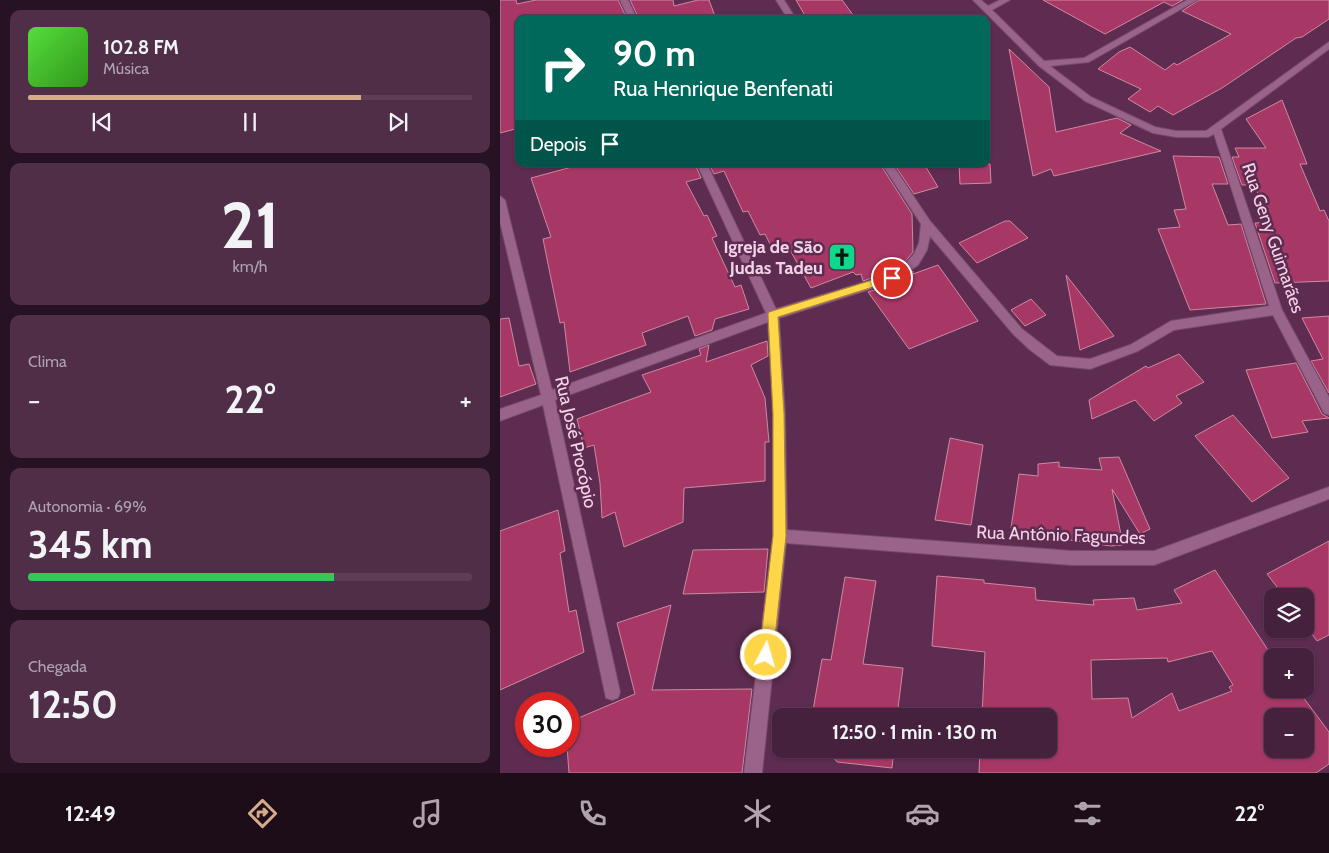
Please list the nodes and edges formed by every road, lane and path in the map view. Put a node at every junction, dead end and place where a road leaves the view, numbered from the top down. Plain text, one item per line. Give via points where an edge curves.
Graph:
1 (624, 0) edge
2 (780, 0) edge
3 (977, 0) edge
4 (1006, 0) edge
5 (1193, 0) edge
6 (986, 10) junction
7 (631, 15) edge
8 (789, 15) edge
9 (1329, 46) edge
10 (1042, 64) junction
11 (1217, 129) junction
12 (703, 167) edge
13 (889, 167) edge
14 (500, 200) edge
15 (926, 224) junction
16 (1276, 310) junction
17 (773, 314) junction
18 (548, 398) junction
19 (1329, 410) edge
20 (500, 415) edge
21 (1329, 493) edge
22 (780, 536) junction
23 (612, 692) dead end
24 (753, 773) edge

1 - 7 street
2 - 8 street
3 - 6 street
4 - 6 street
5 - 10 street via 1086,60
6 - 10 street
9 - 11 street
10 - 11 street via 1088,99 1153,130 1192,135 1208,134
11 - 16 street, Rua Geny Guimarães
12 - 17 street
13 - 15 street
14 - 18 street, Rua José Procópio
15 - 16 street via 1018,332 1054,361 1090,364 1134,348 1171,326
15 - 17 street via 922,252 904,272
16 - 19 street, Rua Geny Guimarães
17 - 18 street
17 - 22 street via 779,414
18 - 20 street
18 - 23 street, Rua José Procópio
21 - 22 street, Rua Antônio Fagundes via 1154,558 1072,558
22 - 24 street

